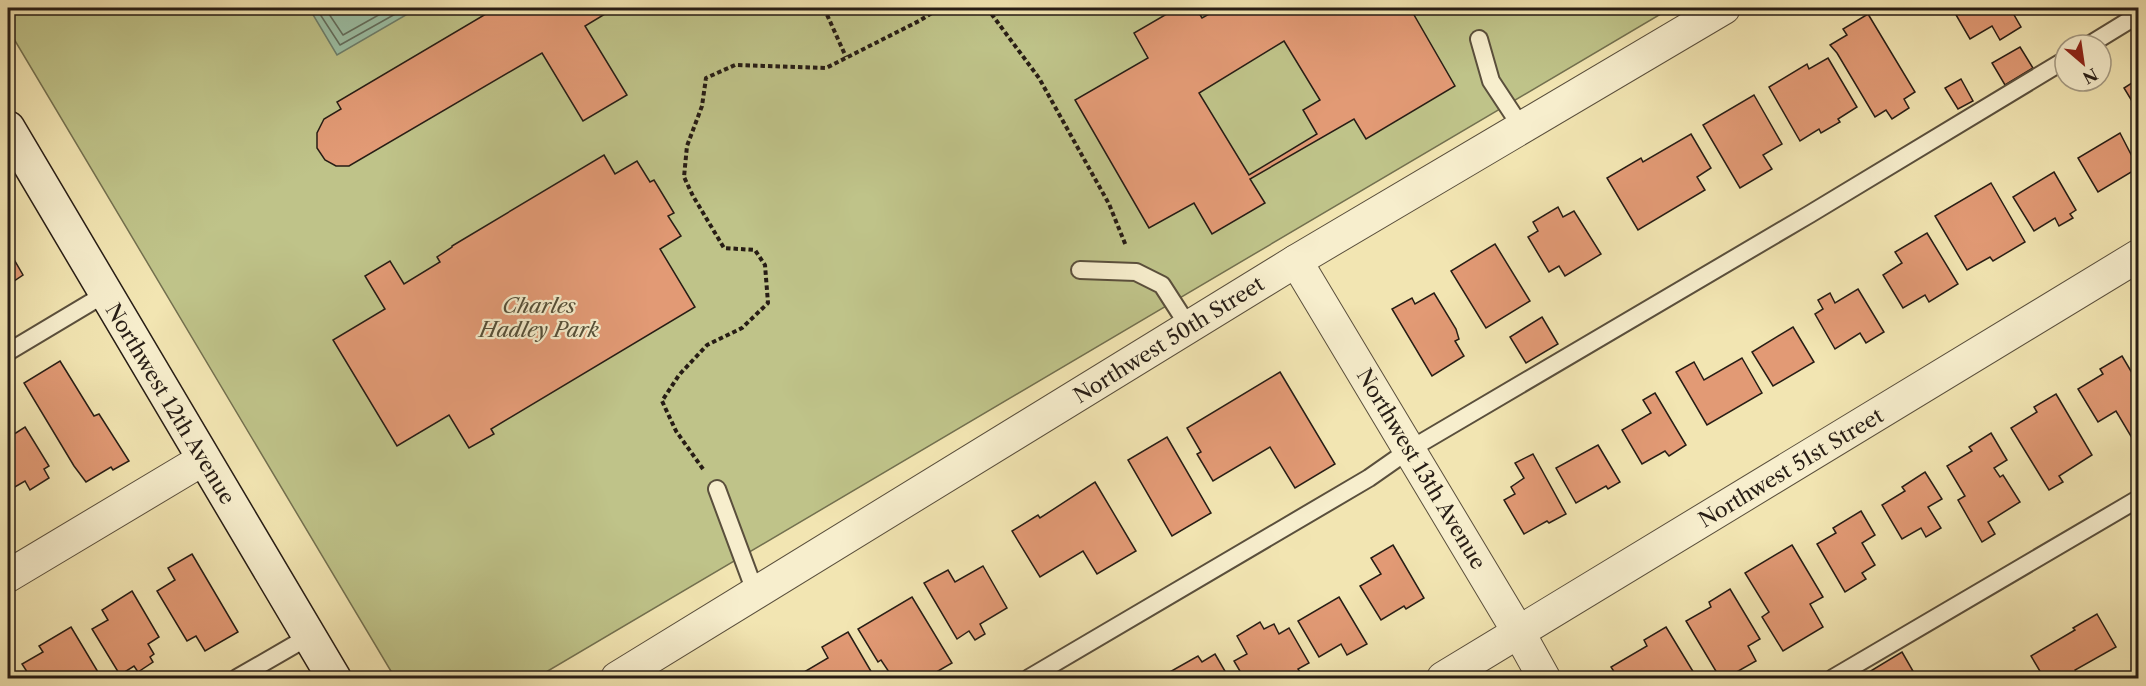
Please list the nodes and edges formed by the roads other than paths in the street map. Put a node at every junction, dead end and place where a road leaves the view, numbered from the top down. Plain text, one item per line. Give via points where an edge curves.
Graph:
1 (1724, 8) edge
2 (2139, 15) edge
3 (2109, 33) edge
4 (1479, 39) dead end
5 (2053, 67) edge
6 (8, 128) edge
7 (1522, 128) junction
8 (2139, 256) edge
9 (1296, 261) junction
10 (1080, 270) dead end
11 (105, 294) junction
12 (1189, 327) junction
13 (8, 352) edge
14 (1409, 450) junction
15 (202, 460) junction
16 (717, 489) road end
17 (2139, 499) edge
18 (8, 576) edge
19 (756, 594) junction
20 (1519, 633) junction
21 (309, 637) junction
22 (237, 678) edge
23 (334, 678) edge
24 (617, 678) edge
25 (1029, 678) edge
26 (1443, 678) edge
27 (1544, 678) edge
28 (1833, 678) edge

1 - 7 street, Northwest 50th Street
2 - 3 lane
4 - 7 lane via 1491,81
5 - 14 lane
6 - 11 main road, Northwest 12th Avenue
7 - 9 street, Northwest 50th Street
8 - 20 street, Northwest 51st Street
9 - 12 street, Northwest 50th Street
9 - 14 street, Northwest 13th Avenue
10 - 12 lane via 1136,272 1162,285
11 - 13 lane
11 - 15 main road, Northwest 12th Avenue
12 - 19 street, Northwest 50th Street
14 - 20 street, Northwest 13th Avenue
14 - 25 lane via 1369,478
15 - 18 street
15 - 21 main road, Northwest 12th Avenue
16 - 19 lane
17 - 28 lane
19 - 24 street, Northwest 50th Street
20 - 26 street, Northwest 51st Street
20 - 27 street, Northwest 13th Avenue
21 - 22 lane
21 - 23 main road, Northwest 12th Avenue

